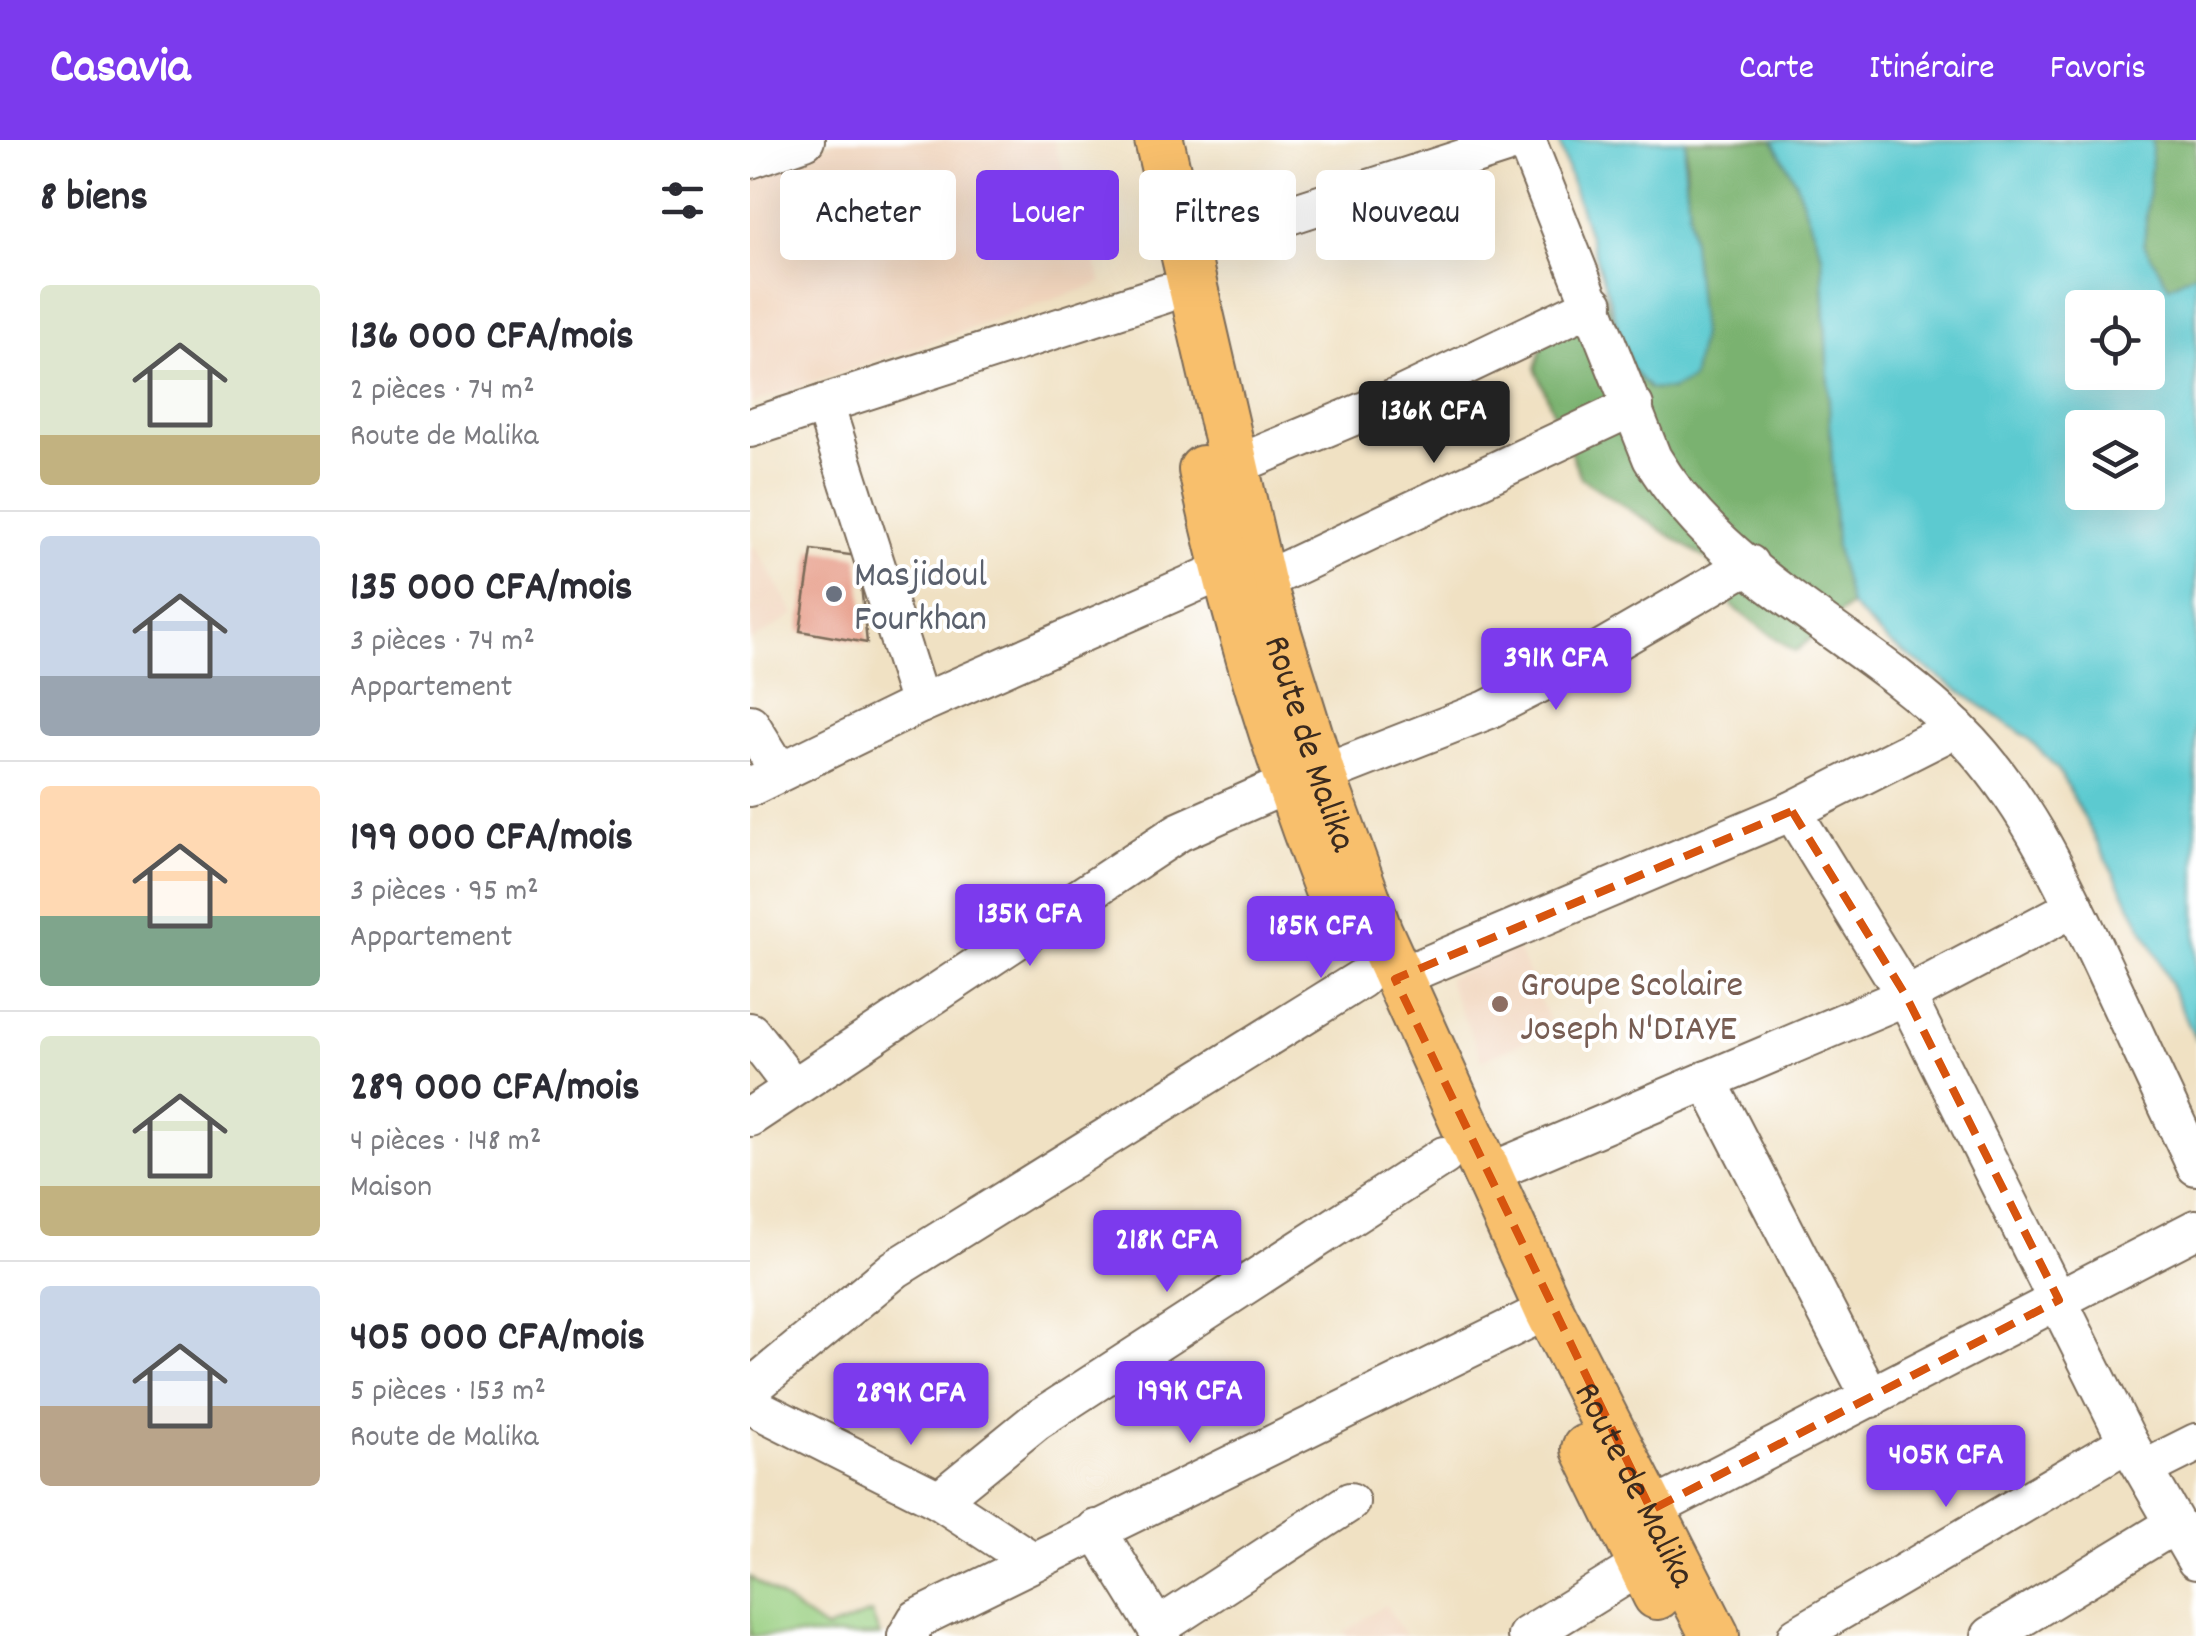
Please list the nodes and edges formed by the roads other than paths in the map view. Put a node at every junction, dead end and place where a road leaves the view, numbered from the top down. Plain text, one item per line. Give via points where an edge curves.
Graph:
1 (805, 140) edge
2 (1127, 140) edge
3 (1158, 140) edge
4 (1523, 140) edge
5 (754, 152) edge
6 (1166, 170) edge
7 (1296, 213) edge
8 (1190, 260) edge
9 (1164, 294) junction
10 (1594, 304) junction
11 (824, 404) junction
12 (1634, 406) junction
13 (750, 428) edge
14 (1234, 466) junction
15 (1748, 564) junction
16 (1242, 576) junction
17 (920, 704) junction
18 (750, 724) edge
19 (1956, 728) junction
20 (765, 779) edge
21 (1304, 779) junction
22 (1792, 811) junction
23 (2075, 907) junction
24 (1378, 979) junction
25 (1906, 996) junction
26 (750, 1032) edge
27 (1707, 1080) junction
28 (792, 1086) junction
29 (750, 1117) edge
30 (1444, 1156) junction
31 (2196, 1166) edge
32 (1488, 1173) junction
33 (2196, 1228) edge
34 (2058, 1300) junction
35 (1527, 1320) junction
36 (750, 1389) edge
37 (1871, 1398) junction
38 (750, 1405) edge
39 (2196, 1443) edge
40 (2136, 1456) junction
41 (939, 1500) junction
42 (1350, 1502) dead end
43 (1651, 1510) junction
44 (2175, 1524) junction
45 (1096, 1529) junction
46 (2196, 1560) edge
47 (1032, 1561) junction
48 (1640, 1566) junction
49 (1160, 1632) edge
50 (907, 1636) edge
51 (1527, 1636) edge
52 (1679, 1636) edge
53 (1714, 1636) edge
54 (1797, 1636) edge
55 (1992, 1636) edge

1 - 5 street
2 - 9 main road, Route de Malika
3 - 6 main road, Route de Malika
4 - 7 street
4 - 10 street
8 - 14 main road, Route de Malika
9 - 11 street
9 - 16 main road, Route de Malika
10 - 12 street
10 - 14 street via 1402,396
11 - 13 street
11 - 17 street
12 - 15 street via 1665,480
12 - 16 street
14 - 16 main road, Route de Malika
15 - 19 street
15 - 21 street via 1487,710
16 - 17 street
16 - 21 main road, Route de Malika
17 - 20 street
18 - 20 street
19 - 22 street
19 - 23 street via 2012,792
21 - 24 main road, Route de Malika
21 - 28 street via 1179,832
22 - 24 street
22 - 25 street
23 - 25 street
23 - 31 street
24 - 30 main road, Route de Malika
24 - 32 main road, Route de Malika
24 - 36 street via 895,1268
25 - 27 street
25 - 34 street
26 - 28 street
27 - 32 street
27 - 37 street
28 - 29 street
30 - 35 main road, Route de Malika
30 - 41 street via 1036,1420
32 - 43 main road, Route de Malika
33 - 34 street
34 - 37 street
34 - 40 street
35 - 45 street
35 - 48 main road, Route de Malika
37 - 43 street
38 - 41 street
39 - 40 street
40 - 44 street
40 - 54 street
41 - 47 street
42 - 49 street
43 - 53 main road, Route de Malika
44 - 46 street
44 - 55 street
45 - 47 street
45 - 49 street
47 - 50 street via 917,1619
48 - 51 street
48 - 52 main road, Route de Malika

